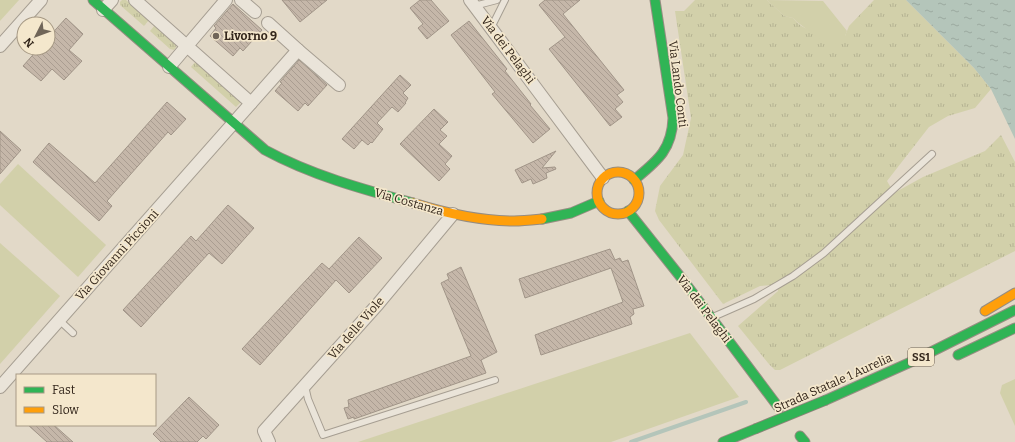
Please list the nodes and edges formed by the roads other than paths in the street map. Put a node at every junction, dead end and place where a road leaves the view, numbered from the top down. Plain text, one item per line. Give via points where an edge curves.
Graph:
1 (41, 0) edge
2 (93, 0) edge
3 (112, 0) edge
4 (135, 0) edge
5 (226, 0) edge
6 (241, 0) edge
7 (497, 0) edge
8 (505, 0) edge
9 (655, 0) edge
10 (472, 3) edge
11 (103, 10) junction
12 (255, 12) dead end
13 (268, 23) dead end
14 (491, 28) junction
15 (0, 46) edge
16 (187, 46) junction
17 (298, 50) junction
18 (170, 67) junction
19 (339, 85) dead end
20 (251, 103) junction
21 (234, 124) junction
22 (932, 154) dead end
23 (603, 178) junction
24 (634, 180) junction
25 (599, 201) junction
26 (628, 211) junction
27 (453, 214) junction
28 (1015, 293) edge
29 (1015, 310) edge
30 (975, 317) dead end
31 (711, 318) junction
32 (58, 320) junction
33 (1015, 328) edge
34 (73, 333) dead end
35 (943, 336) dead end
36 (948, 360) dead end
37 (913, 361) junction
38 (495, 380) dead end
39 (0, 386) edge
40 (305, 386) junction
41 (779, 408) dead end
42 (269, 442) edge
43 (723, 442) edge

1 - 15 street
2 - 11 main road, Via Costanza
3 - 11 street
4 - 16 street
5 - 16 street
6 - 12 street
7 - 10 lane
8 - 14 lane
9 - 24 main road, Via Lando Conti via 674,130 664,152 652,166
10 - 14 street, Via dei Pelaghi
11 - 18 main road, Via Costanza
13 - 17 street
14 - 23 street, Via dei Pelaghi
16 - 18 street
16 - 20 street
17 - 19 street
17 - 20 street
18 - 21 main road, Via Costanza
20 - 21 street
21 - 27 main road, Via Costanza via 265,150 307,171 422,207
21 - 32 street, Via Giovanni Piccioni
22 - 31 lane via 824,253 793,276 754,299
23 - 24 main road via 619,172
23 - 25 main road via 597,189
24 - 26 main road via 638,188 638,198
25 - 26 main road via 603,208 610,212 617,214
25 - 27 main road, Via Costanza via 574,213 528,221 489,220
26 - 31 main road, Via dei Pelaghi
27 - 40 street, Via delle Viole
28 - 30 main road
29 - 37 main road, Strada Statale 1 Aurelia / SS1
31 - 41 main road, Via dei Pelaghi
32 - 34 lane
32 - 39 street, Via Giovanni Piccioni
33 - 36 main road, SS1
35 - 37 main road
37 - 43 main road, Strada Statale 1 Aurelia / SS1, bridge
38 - 40 lane via 323,435
40 - 42 street, Via delle Viole via 264,431

